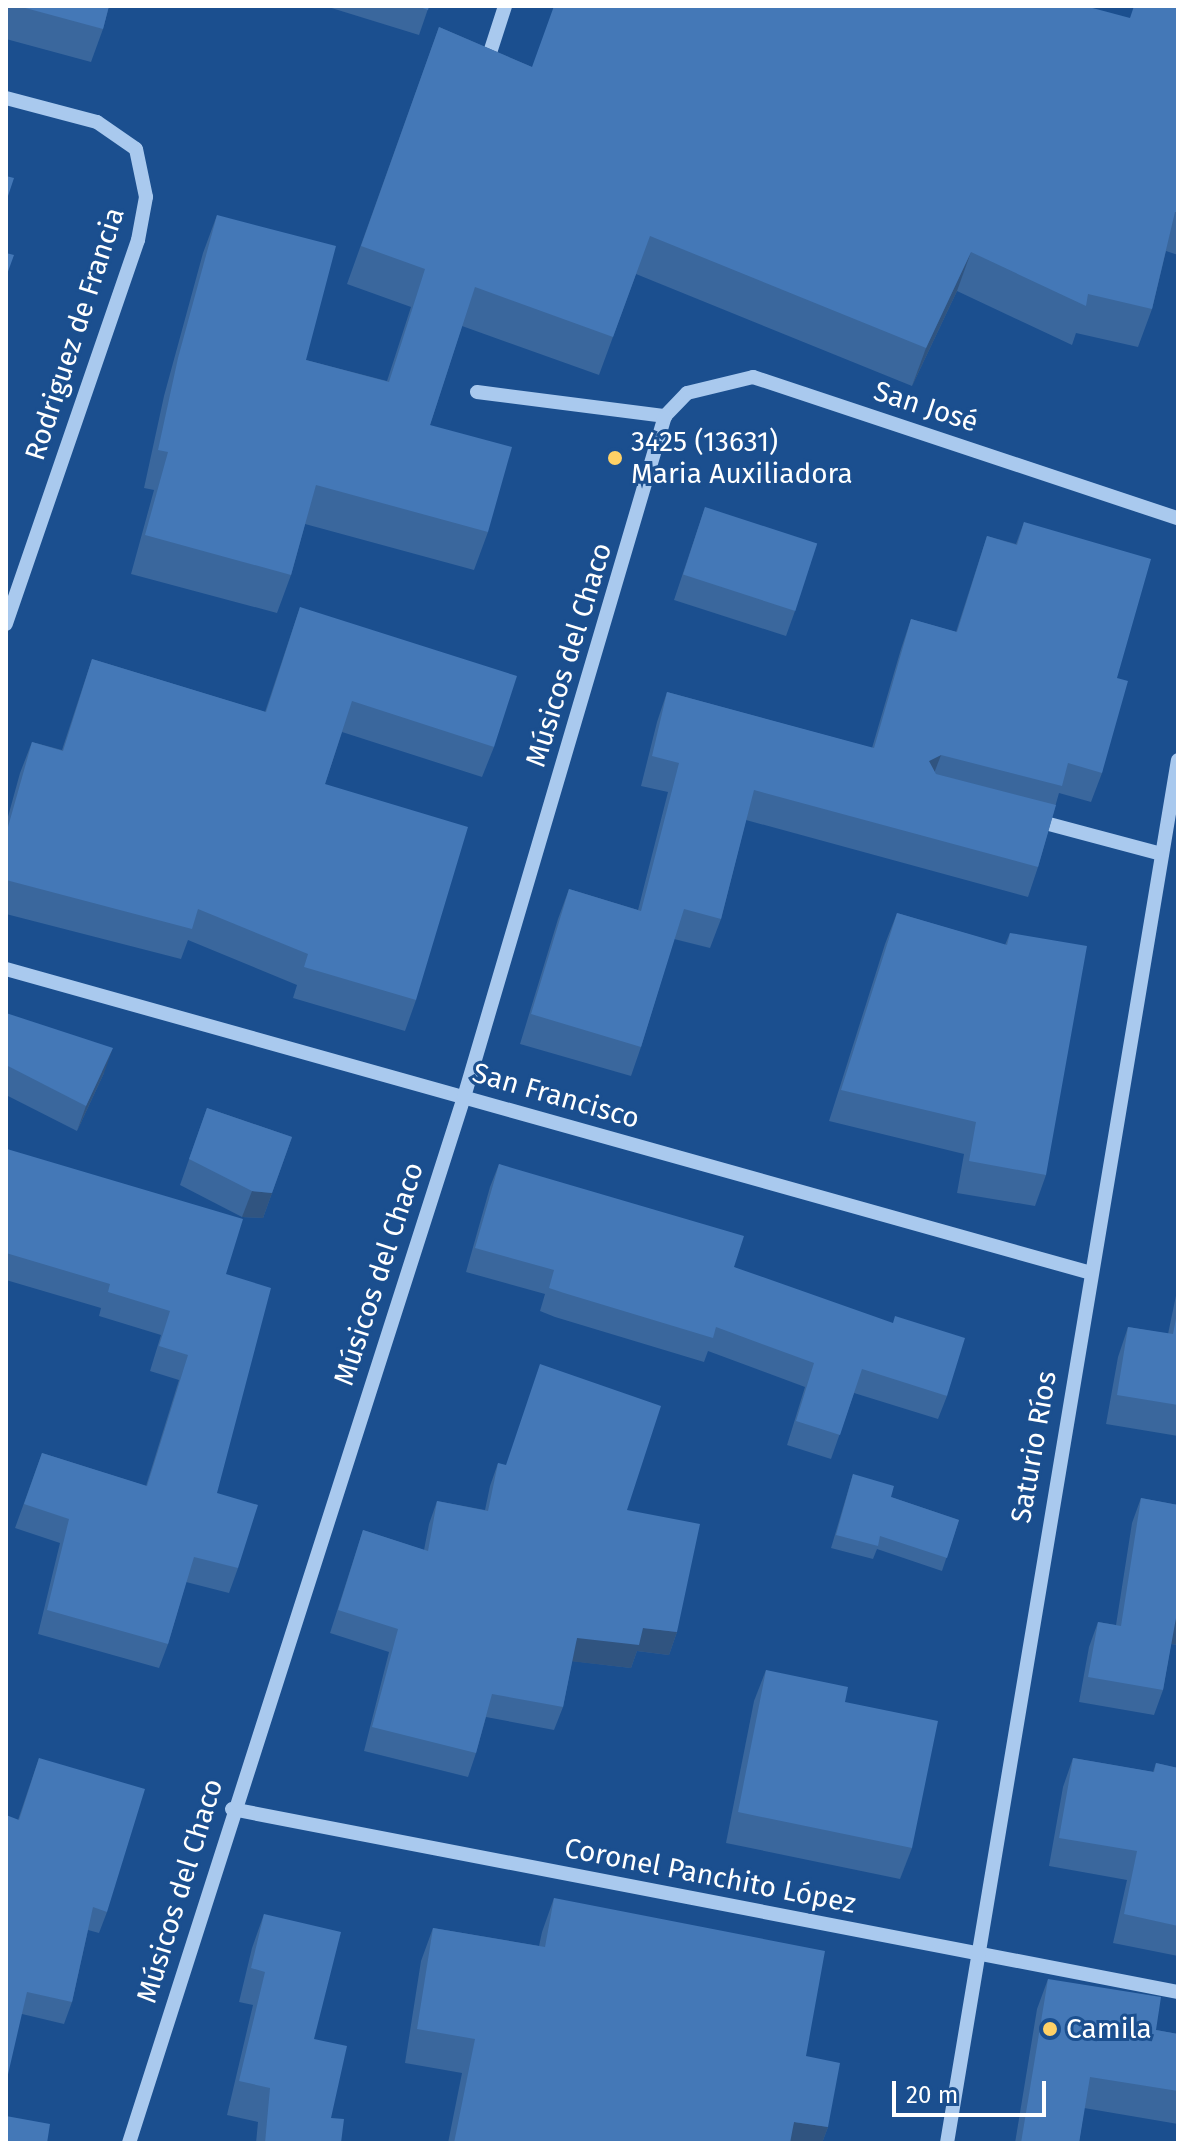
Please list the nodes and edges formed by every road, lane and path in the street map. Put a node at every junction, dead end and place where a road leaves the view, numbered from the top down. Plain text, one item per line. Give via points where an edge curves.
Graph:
1 (505, 6) edge
2 (486, 65) edge
3 (6, 98) edge
4 (477, 392) dead end
5 (665, 416) junction
6 (1178, 518) edge
7 (6, 624) edge
8 (1178, 760) edge
9 (1018, 816) edge
10 (1162, 854) junction
11 (6, 969) edge
12 (464, 1097) junction
13 (1091, 1273) junction
14 (232, 1809) junction
15 (973, 1954) junction
16 (1178, 1992) edge
17 (129, 2143) edge
18 (947, 2143) edge

1 - 2 street
3 - 7 street, Rodriguez de Francia via 97,122 136,149 146,197 138,240
4 - 5 street
5 - 6 street, San José via 687,393 753,377
5 - 12 street, Músicos del Chaco
8 - 10 street, Saturio Ríos
9 - 10 street
10 - 13 street, Saturio Ríos
11 - 12 street, San Francisco
12 - 13 street, San Francisco
12 - 14 street, Músicos del Chaco
13 - 15 street, Saturio Ríos
14 - 15 street, Coronel Panchito López
14 - 17 street, Músicos del Chaco
15 - 16 street, Coronel Panchito López
15 - 18 street, Saturio Ríos

